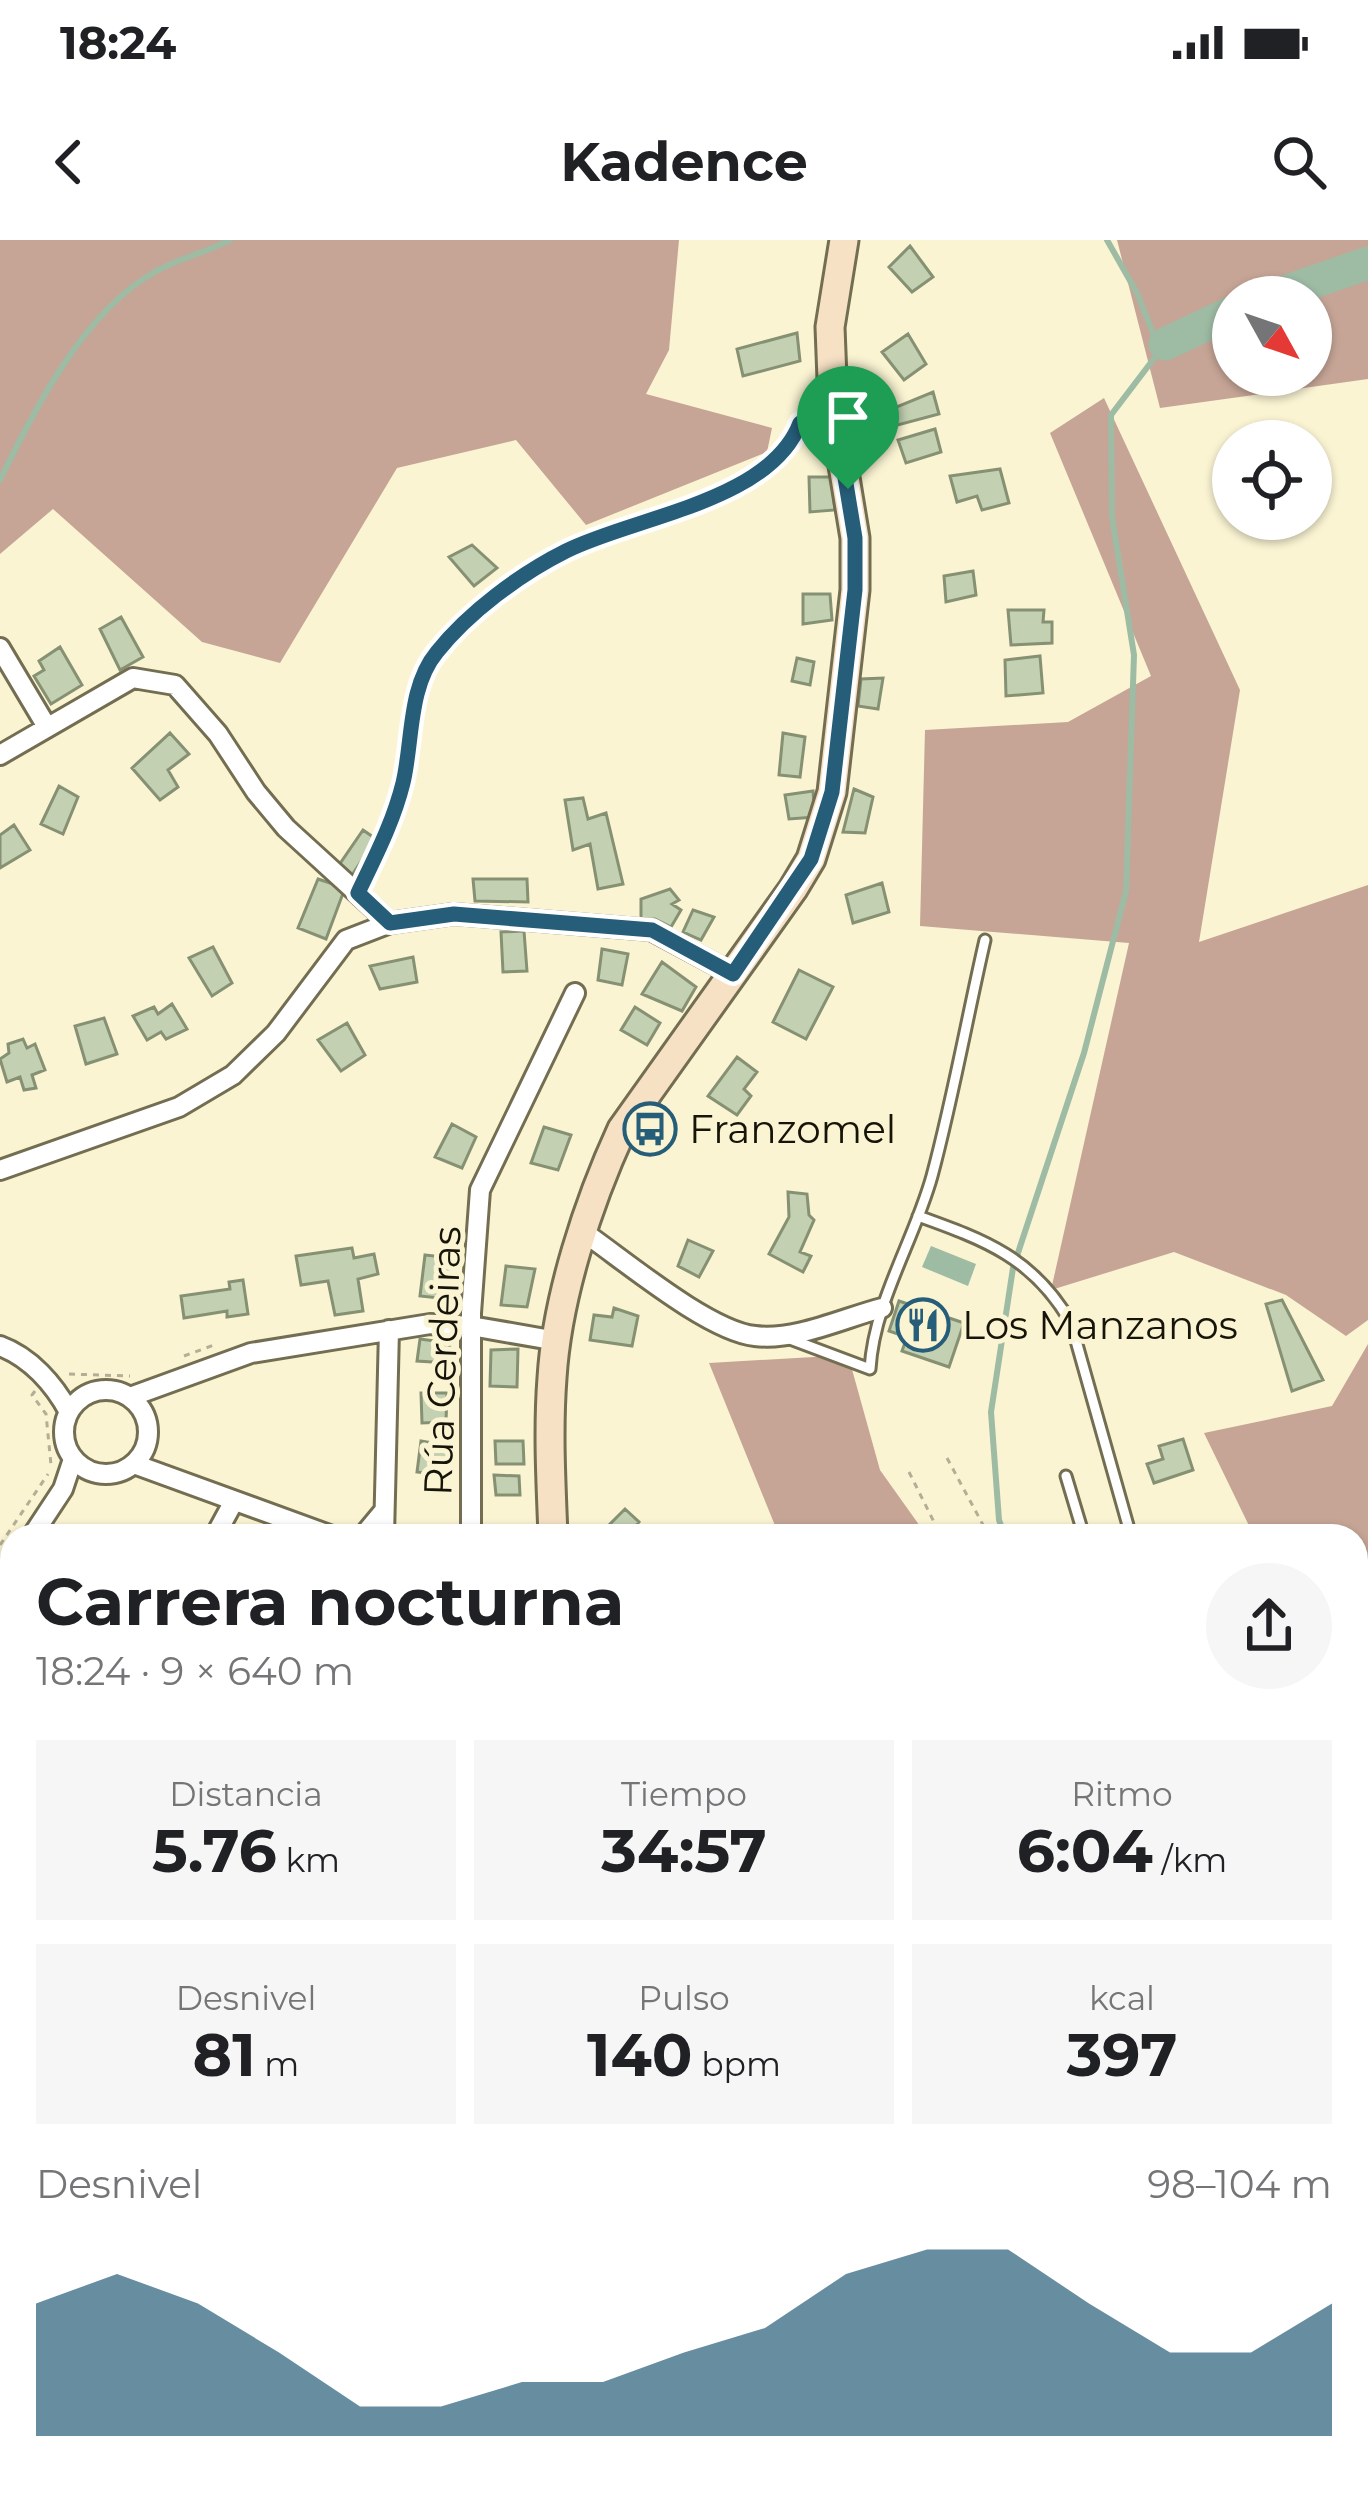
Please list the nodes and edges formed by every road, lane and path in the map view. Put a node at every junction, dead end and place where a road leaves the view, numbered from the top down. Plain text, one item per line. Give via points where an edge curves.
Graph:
1 (844, 240) edge
2 (833, 405) junction
3 (0, 648) edge
4 (47, 727) junction
5 (0, 755) edge
6 (358, 893) junction
7 (390, 923) junction
8 (985, 940) dead end
9 (733, 974) junction
10 (575, 993) dead end
11 (0, 1170) edge
12 (918, 1216) junction
13 (582, 1232) junction
14 (882, 1308) junction
15 (471, 1326) junction
16 (389, 1330) junction
17 (779, 1336) junction
18 (556, 1341) junction
19 (0, 1346) edge
20 (163, 1387) junction
21 (32, 1395) dead end
22 (130, 1396) junction
23 (75, 1405) junction
24 (146, 1416) junction
25 (146, 1445) junction
26 (947, 1458) dead end
27 (73, 1459) junction
28 (134, 1464) junction
29 (91, 1472) junction
30 (909, 1472) dead end
31 (169, 1474) junction
32 (1066, 1476) dead end
33 (63, 1489) junction
34 (233, 1501) junction
35 (385, 1507) junction
36 (14, 1524) edge
37 (40, 1524) edge
38 (221, 1524) edge
39 (298, 1524) edge
40 (372, 1524) edge
41 (384, 1524) edge
42 (471, 1524) edge
43 (553, 1524) edge
44 (935, 1524) edge
45 (983, 1524) edge
46 (1080, 1524) edge
47 (1128, 1524) edge

1 - 2 street via 830,327
2 - 6 path via 800,423 778,458 729,488 567,550 453,634 421,680 403,782
2 - 9 street via 855,538 855,590 832,792 811,859
3 - 4 street
4 - 5 street
4 - 6 street via 133,678 175,685 286,828
6 - 7 street
7 - 9 street via 454,914 652,930
7 - 11 street via 346,940 276,1033 232,1075 179,1107
8 - 12 lane
9 - 13 street via 622,1130
10 - 15 street, Rúa Cerdeiras via 480,1190
12 - 14 lane
12 - 47 lane via 1006,1252 1062,1307
13 - 17 street via 719,1325
13 - 18 street
14 - 17 street
14 - 17 lane via 870,1370
15 - 16 street
15 - 18 street
15 - 42 street, Rúa Cerdeiras
16 - 20 street via 251,1353
16 - 35 street
18 - 43 street
19 - 23 street
20 - 22 street
20 - 24 street
21 - 36 path via 46,1414 50,1468
22 - 23 street via 111,1390
22 - 24 street
23 - 27 street via 65,1441
24 - 25 street
25 - 28 street
25 - 31 street
26 - 45 path
27 - 29 street
27 - 33 street
28 - 29 street
28 - 31 street
29 - 33 street
30 - 44 path
31 - 34 street
32 - 46 lane
33 - 37 street
34 - 38 street
34 - 39 street
35 - 40 street
35 - 41 street

